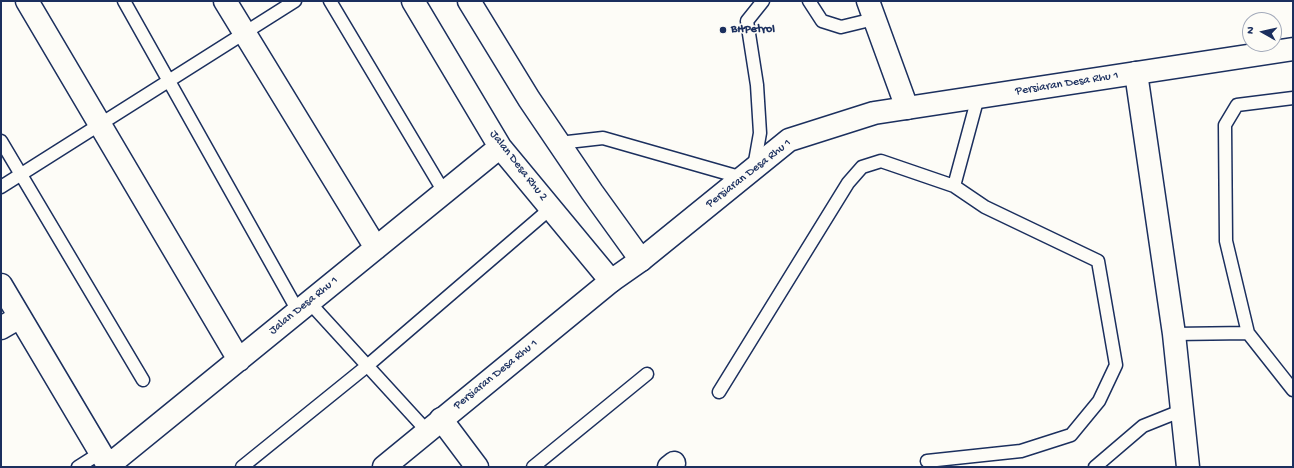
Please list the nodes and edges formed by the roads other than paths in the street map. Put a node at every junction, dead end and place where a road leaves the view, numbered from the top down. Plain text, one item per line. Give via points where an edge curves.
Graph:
1 (27, 1) edge
2 (124, 1) edge
3 (225, 1) edge
4 (296, 1) edge
5 (330, 1) edge
6 (413, 1) edge
7 (469, 1) edge
8 (763, 1) edge
9 (809, 1) edge
10 (871, 10) edge
11 (244, 33) junction
12 (1293, 49) edge
13 (1136, 73) junction
14 (169, 81) junction
15 (978, 98) junction
16 (1293, 98) edge
17 (907, 108) junction
18 (100, 125) junction
19 (1, 141) edge
20 (559, 144) junction
21 (500, 146) junction
22 (748, 173) junction
23 (21, 175) junction
24 (954, 186) junction
25 (1, 187) edge
26 (444, 192) junction
27 (551, 208) junction
28 (376, 248) junction
29 (641, 260) junction
30 (611, 281) junction
31 (1, 285) edge
32 (304, 307) junction
33 (20, 316) junction
34 (1, 328) edge
35 (1248, 333) junction
36 (1174, 334) junction
37 (239, 360) junction
38 (367, 366) junction
39 (647, 374) dead end
40 (143, 380) dead end
41 (1293, 390) edge
42 (719, 392) dead end
43 (1183, 410) junction
44 (434, 425) junction
45 (927, 461) dead end
46 (106, 462) edge
47 (78, 467) edge
48 (242, 467) edge
49 (384, 467) edge
50 (477, 467) edge
51 (534, 467) edge
52 (1094, 467) edge
53 (1188, 467) edge

1 - 18 street
2 - 14 lane
3 - 11 street
4 - 11 lane
5 - 26 lane
6 - 21 street, Jalan Desa Rhu 2
7 - 20 street
8 - 22 lane via 747,21 757,85 760,133
9 - 10 lane via 822,21 841,27
10 - 17 street
11 - 14 lane
11 - 28 street
12 - 13 street, Persiaran Desa Rhu 1
13 - 15 street, Persiaran Desa Rhu 1
13 - 36 street
14 - 18 lane
14 - 32 lane
15 - 17 street, Persiaran Desa Rhu 1
15 - 24 lane
16 - 35 lane via 1237,105 1225,125 1226,241
17 - 22 street, Persiaran Desa Rhu 1 via 874,113 789,140
18 - 23 lane
18 - 37 street
19 - 23 lane
20 - 22 lane via 603,138
20 - 29 street
21 - 26 street, Jalan Desa Rhu 1
21 - 27 street, Jalan Desa Rhu 2
22 - 29 street, Persiaran Desa Rhu 1
23 - 25 lane
23 - 40 lane
24 - 42 lane via 881,161 862,167 848,183
24 - 45 lane via 985,207 1098,261 1116,365 1099,401 1071,434 1021,451
26 - 28 street, Jalan Desa Rhu 1
27 - 30 street, Jalan Desa Rhu 2
27 - 38 lane
28 - 32 street, Jalan Desa Rhu 1
29 - 30 street, Persiaran Desa Rhu 1
30 - 44 street, Persiaran Desa Rhu 1
31 - 33 street
32 - 37 street, Jalan Desa Rhu 1
32 - 38 lane
33 - 34 street
33 - 46 street
35 - 36 lane
35 - 41 lane
36 - 43 street
37 - 46 street, Jalan Desa Rhu 1
38 - 44 lane
38 - 48 lane
39 - 51 lane
43 - 52 lane via 1143,426
43 - 53 street
44 - 49 street, Persiaran Desa Rhu 1
44 - 50 street
46 - 47 lane

